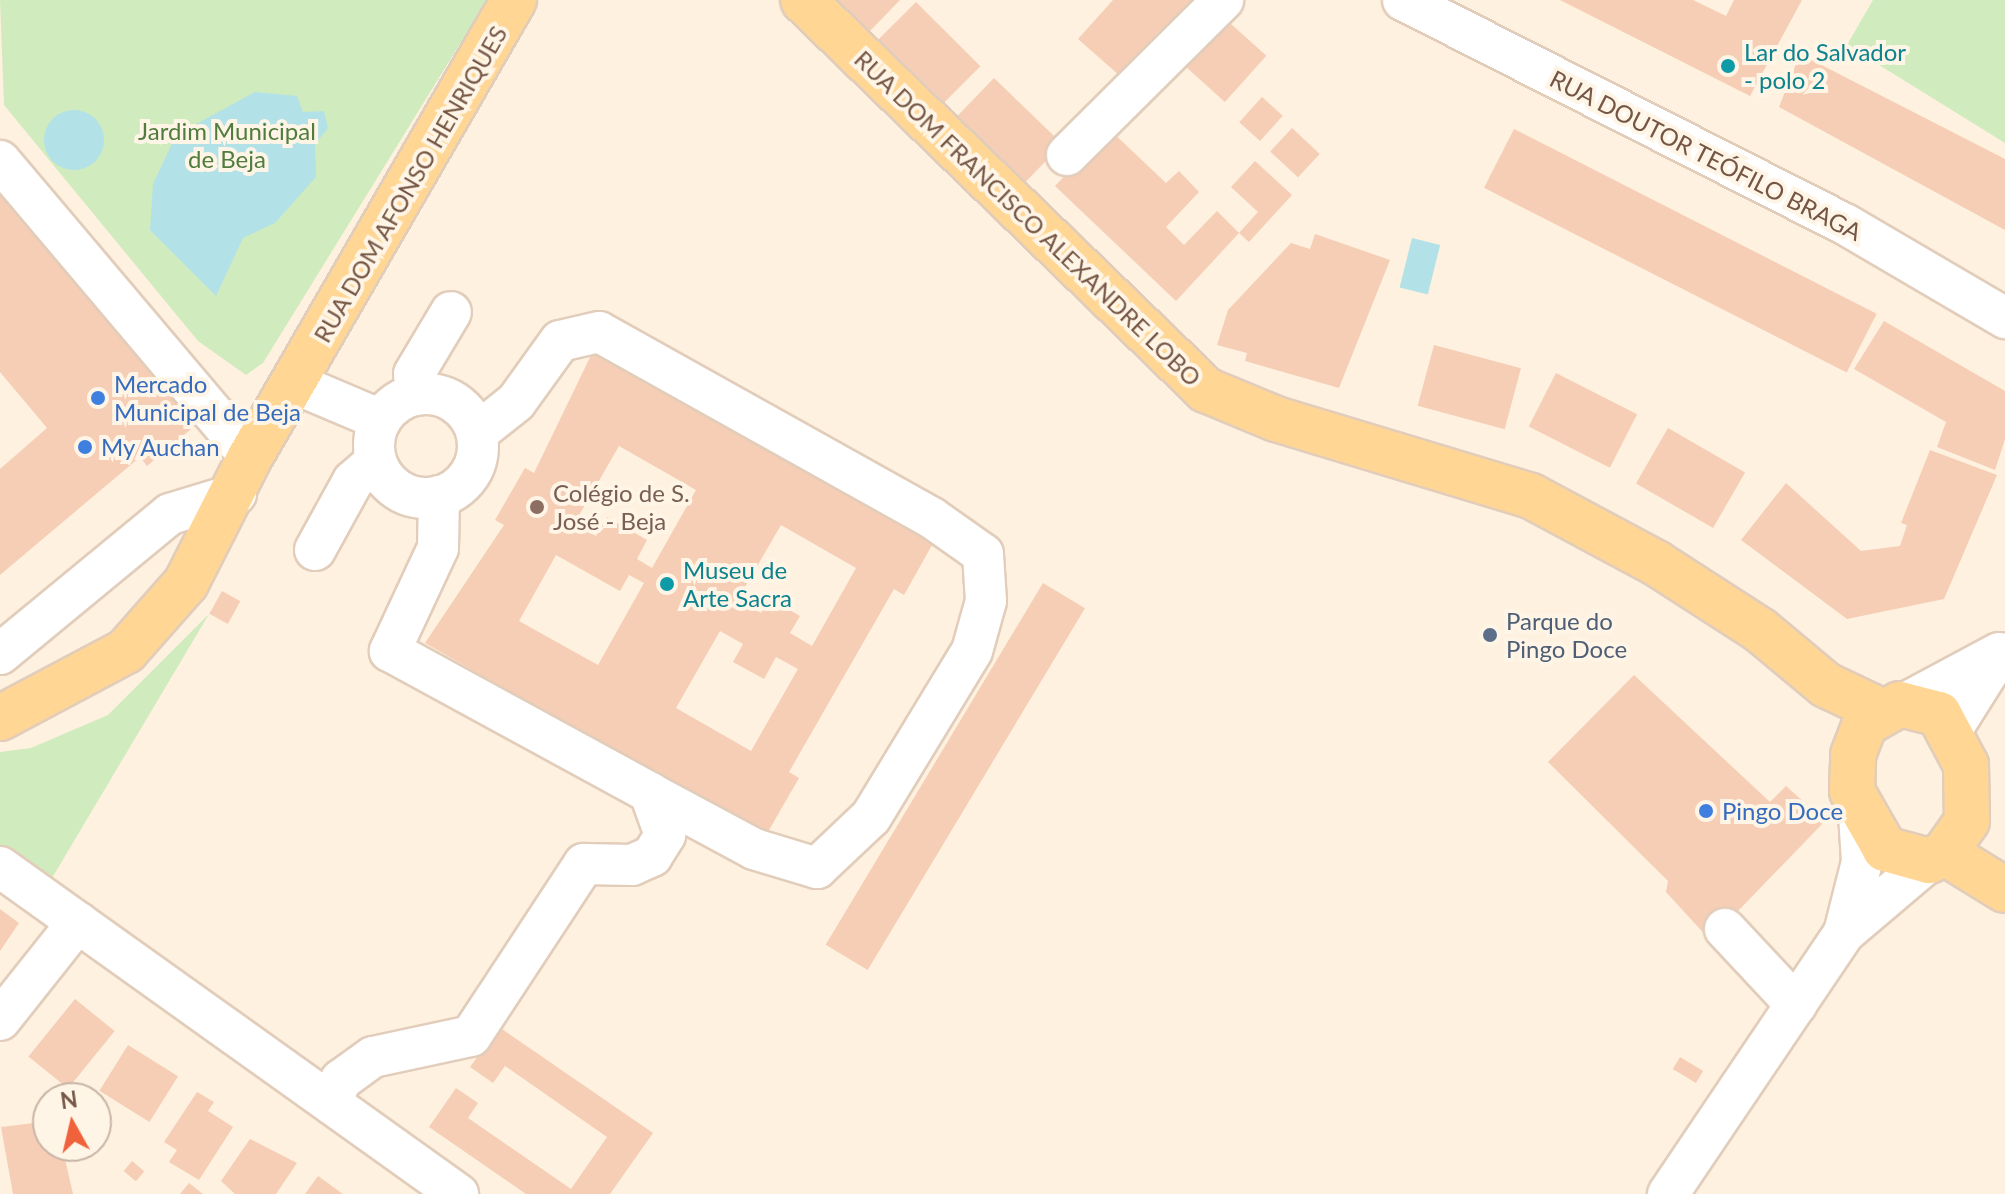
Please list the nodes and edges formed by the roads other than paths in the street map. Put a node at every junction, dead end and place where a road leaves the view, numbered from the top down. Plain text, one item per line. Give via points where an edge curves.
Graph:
1 (514, 0) edge
2 (803, 0) edge
3 (1223, 0) edge
4 (1403, 0) edge
5 (1067, 155) dead end
6 (0, 161) edge
7 (451, 312) dead end
8 (2005, 318) edge
9 (296, 384) junction
10 (416, 395) junction
11 (381, 420) junction
12 (477, 433) junction
13 (376, 461) junction
14 (243, 476) junction
15 (439, 496) junction
16 (315, 550) dead end
17 (2002, 645) edge
18 (0, 654) edge
19 (3, 712) edge
20 (1880, 719) junction
21 (1952, 729) junction
22 (650, 793) junction
23 (1859, 814) junction
24 (1947, 845) junction
25 (0, 867) edge
26 (2005, 877) edge
27 (2005, 890) edge
28 (78, 922) junction
29 (1725, 929) dead end
30 (1844, 933) junction
31 (1796, 1005) junction
32 (0, 1020) edge
33 (331, 1103) junction
34 (458, 1194) edge
35 (1668, 1194) edge

1 - 9 main road, RUA DOM AFONSO HENRIQUES
2 - 20 main road, RUA DOM FRANCISCO ALEXANDRE LOBO via 1206,390 1531,496 1642,555 1760,630 1826,685
3 - 5 street
4 - 8 street, RUA DOUTOR TEÓFILO BRAGA via 1845,224
6 - 14 street
7 - 10 street via 414,374
9 - 11 street
9 - 14 main road, RUA DOM AFONSO HENRIQUES
10 - 11 street
10 - 12 street via 447,398
11 - 13 street
12 - 15 street via 475,466
12 - 22 street via 516,402 560,341 599,332 983,554 986,601 972,651 871,817 817,868 754,849
13 - 15 street via 407,495
13 - 16 street via 353,481
14 - 18 street via 170,514
14 - 19 main road, RUA DOM AFONSO HENRIQUES via 186,583 126,651
15 - 22 street via 438,548 390,651
17 - 20 street
17 - 21 street
20 - 21 main road via 1939,714
20 - 23 main road via 1850,771
21 - 24 main road via 1966,765
22 - 33 street via 665,835 652,856 632,865 584,864 471,1036 373,1057 341,1080
23 - 24 main road via 1885,849
23 - 30 street via 1862,862
24 - 26 main road
24 - 27 main road
24 - 30 street
25 - 28 street
28 - 32 street
28 - 33 street
29 - 31 street
30 - 31 street
31 - 35 street
33 - 34 street

